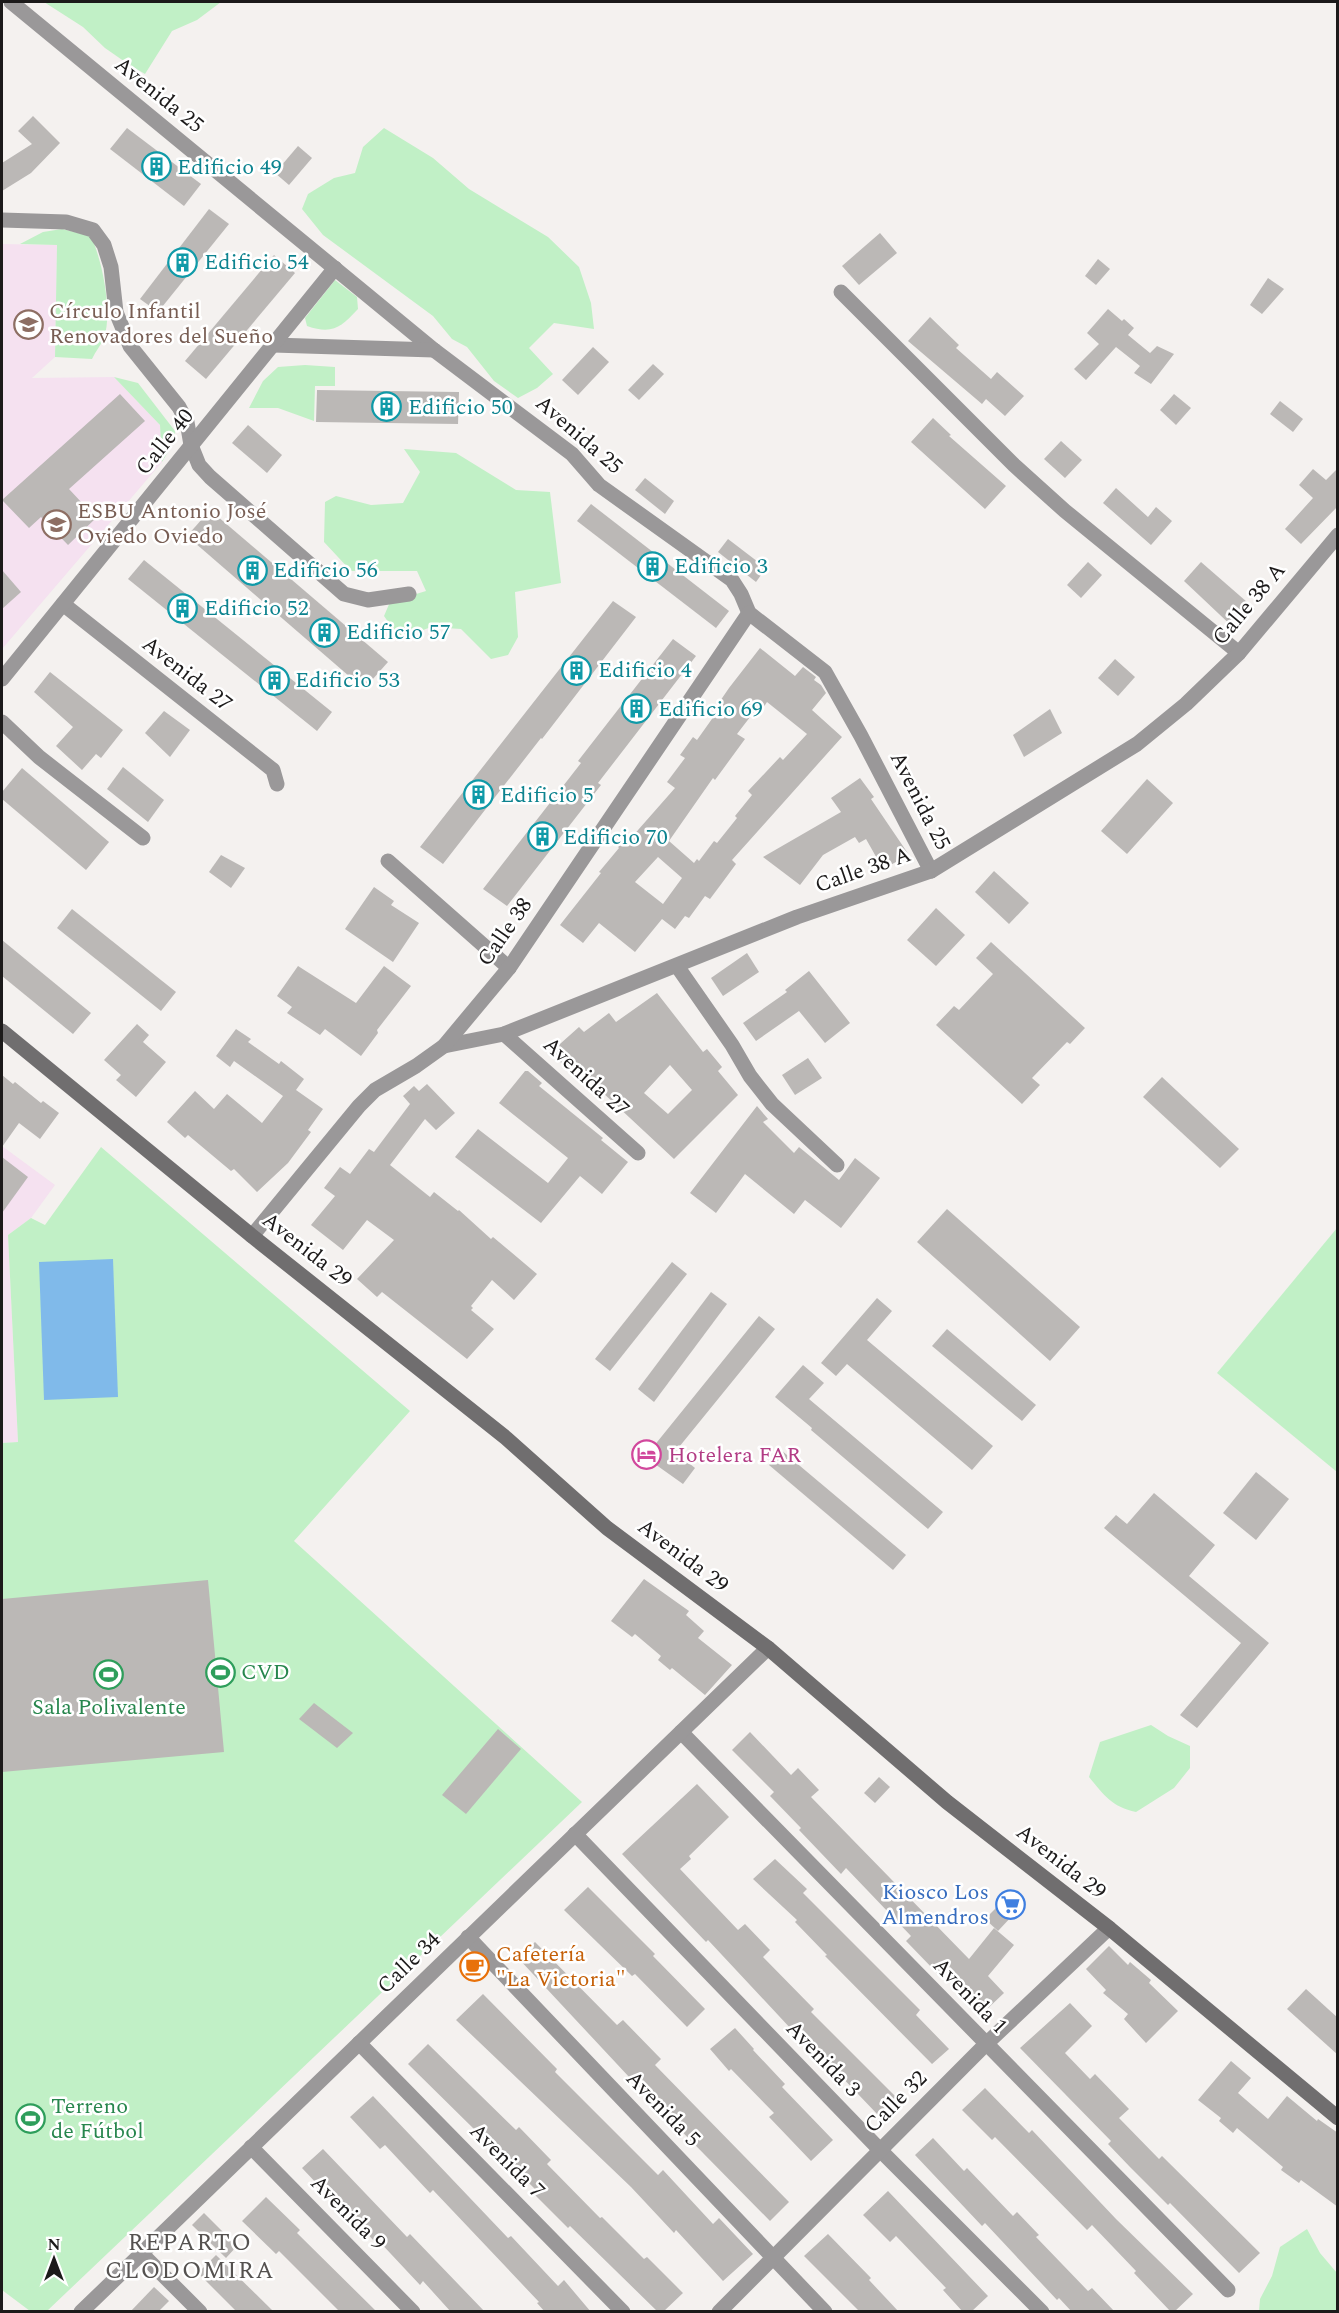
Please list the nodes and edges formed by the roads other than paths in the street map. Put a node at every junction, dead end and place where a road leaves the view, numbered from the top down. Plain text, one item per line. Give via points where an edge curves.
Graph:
1 (10, 2) edge
2 (2, 220) edge
3 (335, 268) junction
4 (841, 292) dead end
5 (273, 345) junction
6 (434, 350) junction
7 (191, 446) junction
8 (1338, 536) edge
9 (409, 594) dead end
10 (63, 604) junction
11 (749, 613) junction
12 (1239, 653) junction
13 (2, 679) edge
14 (2, 722) edge
15 (277, 784) dead end
16 (143, 838) dead end
17 (388, 861) dead end
18 (931, 871) junction
19 (676, 966) junction
20 (509, 968) junction
21 (2, 1031) edge
22 (504, 1034) junction
23 (444, 1046) junction
24 (638, 1154) dead end
25 (837, 1165) dead end
26 (252, 1236) junction
27 (768, 1648) junction
28 (681, 1732) junction
29 (575, 1834) junction
30 (1109, 1928) junction
31 (468, 1937) junction
32 (359, 2043) junction
33 (986, 2044) junction
34 (1338, 2118) edge
35 (251, 2147) junction
36 (880, 2150) junction
37 (141, 2253) junction
38 (774, 2258) junction
39 (1228, 2290) dead end
40 (81, 2312) edge
41 (200, 2312) edge
42 (413, 2312) edge
43 (623, 2312) edge
44 (719, 2312) edge
45 (825, 2312) edge
46 (1042, 2312) edge

1 - 3 street, Avenida 25
2 - 7 street via 66,222 93,230 104,245 111,267 116,312 130,346 179,407 188,422
3 - 5 street, Calle 40
3 - 6 street, Avenida 25
4 - 12 street via 1014,465
5 - 6 street
5 - 7 street, Calle 40
6 - 11 street, Avenida 25 via 572,454 599,485 732,580
7 - 9 street via 199,465 210,477 344,594 368,600
7 - 10 street, Calle 40
8 - 12 street, Calle 38 A
10 - 13 street, Calle 40
10 - 15 street, Avenida 27 via 273,770
11 - 18 street, Avenida 25 via 825,672
11 - 20 street, Calle 38
12 - 18 street, Calle 38 A via 1137,744
14 - 16 street via 39,757
17 - 20 street
18 - 19 street, Calle 38 A via 797,917
19 - 22 street, Calle 38 A
19 - 25 street via 772,1104
20 - 23 street, Calle 38
21 - 26 main road, Avenida 29
22 - 23 street, Calle 38 A
22 - 24 street, Avenida 27
23 - 26 street, Calle 38 via 375,1090
26 - 27 main road, Avenida 29 via 506,1438 607,1528
27 - 28 street, Calle 34
27 - 30 main road, Avenida 29 via 947,1802
28 - 29 street, Calle 34
28 - 33 street, Avenida 1
29 - 31 street, Calle 34
29 - 36 street, Avenida 3
30 - 33 street, Calle 32
30 - 34 main road, Avenida 29
31 - 32 street, Calle 34
31 - 38 street, Avenida 5
32 - 35 street, Calle 34
32 - 43 street, Avenida 7
33 - 36 street, Calle 32
33 - 39 street, Avenida 1
35 - 37 street, Calle 34
35 - 42 street, Avenida 9
36 - 38 street, Calle 32
36 - 46 street, Avenida 3
37 - 40 street, Calle 34
37 - 41 street
38 - 44 street, Calle 32
38 - 45 street, Avenida 5

